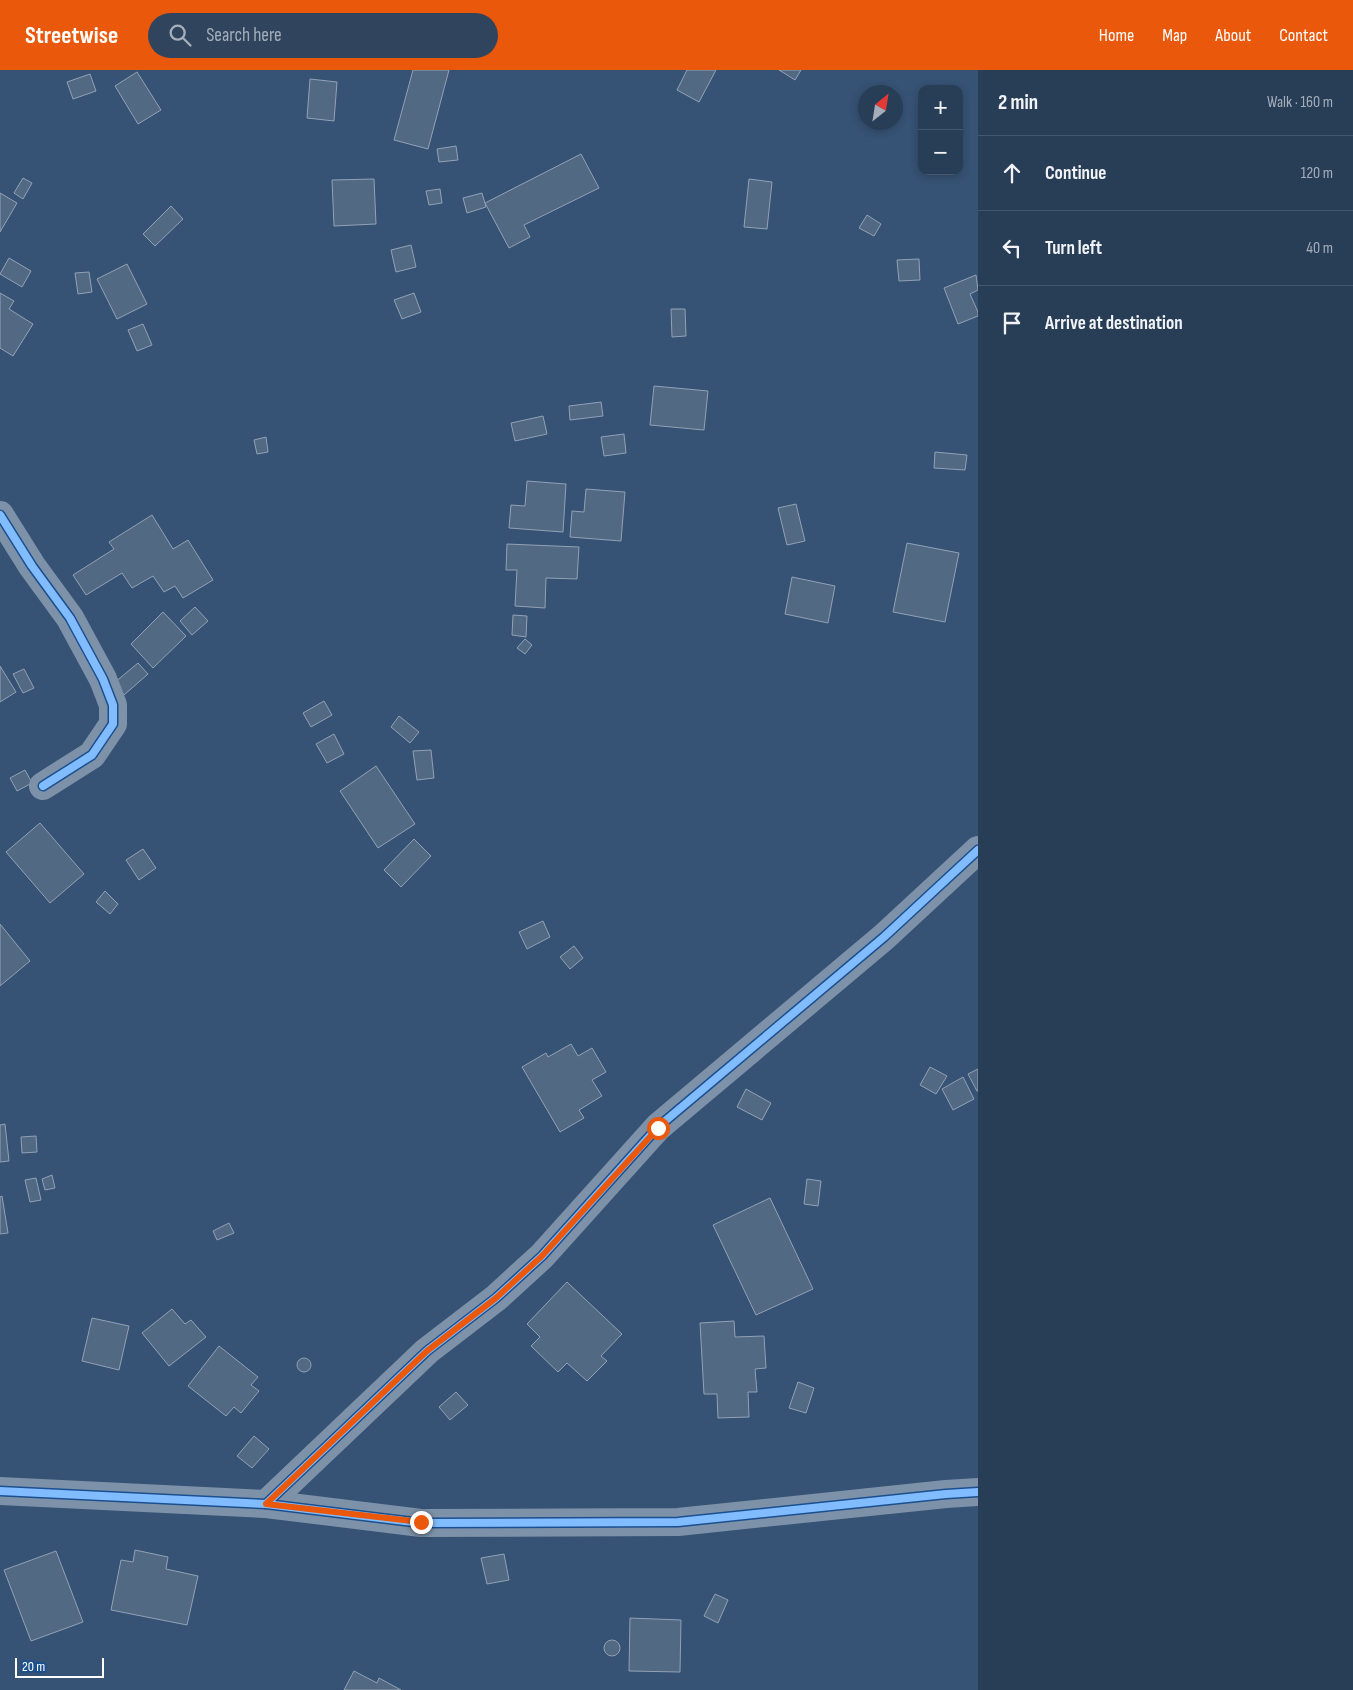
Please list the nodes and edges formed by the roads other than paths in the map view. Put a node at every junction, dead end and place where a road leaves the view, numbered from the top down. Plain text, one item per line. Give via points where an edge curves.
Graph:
1 (0, 515) edge
2 (43, 786) dead end
3 (978, 850) edge
4 (0, 1491) edge
5 (978, 1492) edge
6 (266, 1504) junction

1 - 2 street via 70,618 114,705 113,724 92,755
3 - 6 street via 884,937 658,1128 542,1256 496,1298 427,1351
4 - 6 street
5 - 6 street via 678,1522 421,1522

